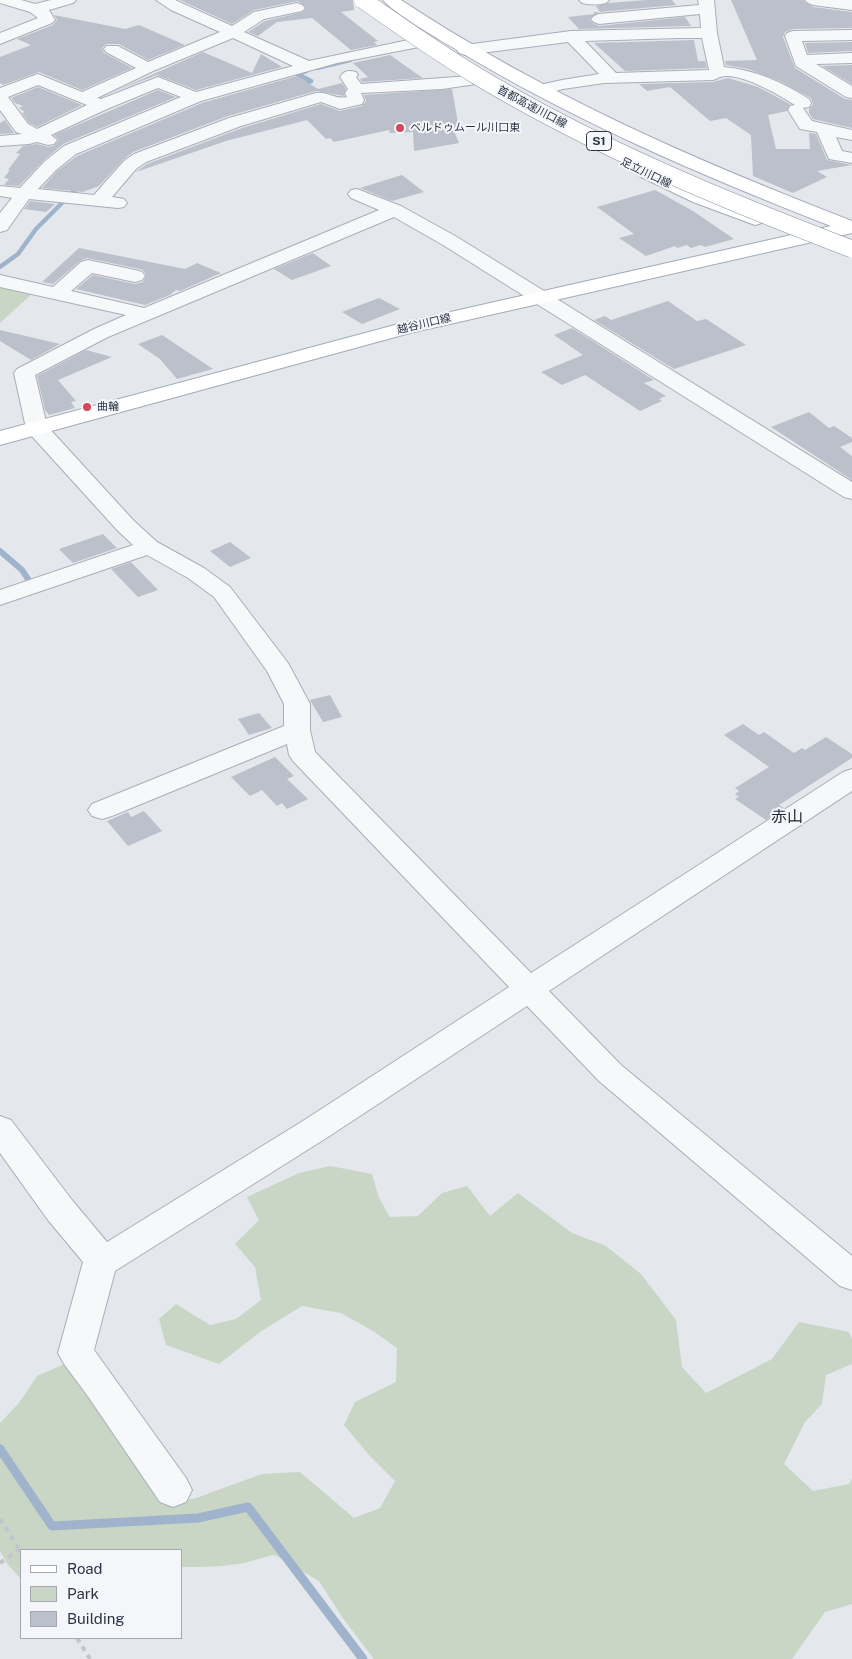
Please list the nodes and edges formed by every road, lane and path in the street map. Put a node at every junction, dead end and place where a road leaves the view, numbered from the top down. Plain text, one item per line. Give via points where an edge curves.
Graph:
1 (68, 0) edge
2 (164, 0) edge
3 (352, 0) edge
4 (363, 0) edge
5 (383, 0) edge
6 (391, 0) edge
7 (587, 0) edge
8 (601, 0) edge
9 (813, 0) edge
10 (706, 4) edge
11 (852, 5) edge
12 (4, 7) edge
13 (30, 8) junction
14 (297, 8) dead end
15 (204, 19) junction
16 (590, 20) dead end
17 (184, 26) dead end
18 (232, 33) junction
19 (709, 33) junction
20 (852, 35) edge
21 (571, 36) junction
22 (0, 39) edge
23 (413, 44) junction
24 (112, 49) dead end
25 (465, 50) junction
26 (185, 52) junction
27 (852, 58) edge
28 (335, 59) junction
29 (801, 60) junction
30 (206, 62) dead end
31 (307, 66) junction
32 (147, 68) junction
33 (717, 71) junction
34 (421, 72) dead end
35 (612, 78) junction
36 (470, 81) junction
37 (852, 81) edge
38 (832, 82) junction
39 (442, 85) junction
40 (356, 89) junction
41 (541, 90) junction
42 (852, 93) edge
43 (0, 94) edge
44 (84, 97) junction
45 (0, 98) edge
46 (188, 99) junction
47 (101, 105) junction
48 (235, 122) junction
49 (824, 129) junction
50 (38, 135) junction
51 (852, 135) edge
52 (0, 142) edge
53 (70, 150) junction
54 (852, 158) edge
55 (0, 191) edge
56 (23, 194) junction
57 (357, 194) dead end
58 (100, 201) junction
59 (118, 202) dead end
60 (395, 210) junction
61 (0, 226) edge
62 (851, 230) edge
63 (802, 237) junction
64 (852, 250) edge
65 (852, 256) edge
66 (135, 276) dead end
67 (0, 282) edge
68 (58, 293) junction
69 (539, 297) junction
70 (146, 314) junction
71 (36, 428) junction
72 (0, 438) edge
73 (852, 492) edge
74 (149, 547) junction
75 (0, 598) edge
76 (297, 730) junction
77 (852, 778) edge
78 (102, 810) dead end
79 (530, 989) junction
80 (0, 1129) edge
81 (101, 1259) junction
82 (852, 1276) edge
83 (173, 1490) dead end
84 (0, 1519) edge
85 (20, 1550) edge
86 (0, 1563) edge
87 (78, 1639) edge
88 (90, 1659) edge

1 - 13 street
2 - 15 street
3 - 23 main road, 足立川口線
4 - 64 main road, 首都高速川口線 / S1, bridge via 443,56 562,123 659,170
5 - 62 main road, 首都高速川口線 / S1 via 472,60 589,124 719,184
6 - 25 main road, 足立川口線
7 - 8 street
9 - 11 street
10 - 16 street
10 - 19 street
12 - 13 street
13 - 22 street via 44,14 47,20
14 - 18 street via 258,15
15 - 17 street
15 - 18 street
18 - 26 street
18 - 31 street
19 - 21 street
19 - 33 street
20 - 29 street via 793,36
21 - 25 street
21 - 35 street
23 - 28 street
23 - 36 main road, 足立川口線
24 - 32 street
25 - 41 main road, 足立川口線
26 - 30 street
26 - 32 street
27 - 29 street
28 - 31 street
28 - 40 street via 358,71 348,77
29 - 38 street
31 - 46 street
32 - 44 street
33 - 35 street via 713,75
33 - 49 street via 753,75 782,89 800,106 806,126
34 - 39 street
35 - 41 street
36 - 39 street
36 - 63 main road, 足立川口線 via 540,120 699,198
37 - 38 street
38 - 42 street
39 - 40 street
40 - 48 street via 353,93 356,100 345,104 322,97
41 - 62 main road, 足立川口線 via 601,123 691,164
43 - 44 street via 38,79
44 - 47 street
45 - 50 street via 22,128
46 - 47 street via 158,82
46 - 48 street
46 - 53 street
47 - 50 street
48 - 58 street via 140,158 130,165
49 - 51 street
49 - 54 street via 835,155
50 - 52 street
50 - 53 street
53 - 56 street via 52,162
55 - 56 street
56 - 58 street
56 - 61 street
57 - 60 street
58 - 59 street
60 - 69 street
60 - 70 street
62 - 63 main road, 越谷川口線
63 - 65 main road, 足立川口線
63 - 69 main road, 越谷川口線
66 - 68 street via 88,266
67 - 68 street
68 - 70 street
69 - 71 main road, 越谷川口線 via 329,348
69 - 73 street
70 - 71 street via 24,373
71 - 72 main road, 越谷川口線
71 - 74 street
74 - 75 street
74 - 76 street via 196,573 222,592 279,669 297,704
76 - 78 street
76 - 79 street via 302,755
77 - 79 street
79 - 81 street via 317,1128 108,1259
79 - 82 street via 610,1073
80 - 81 street
81 - 83 street via 76,1353
84 - 85 path
85 - 86 path
87 - 88 path

